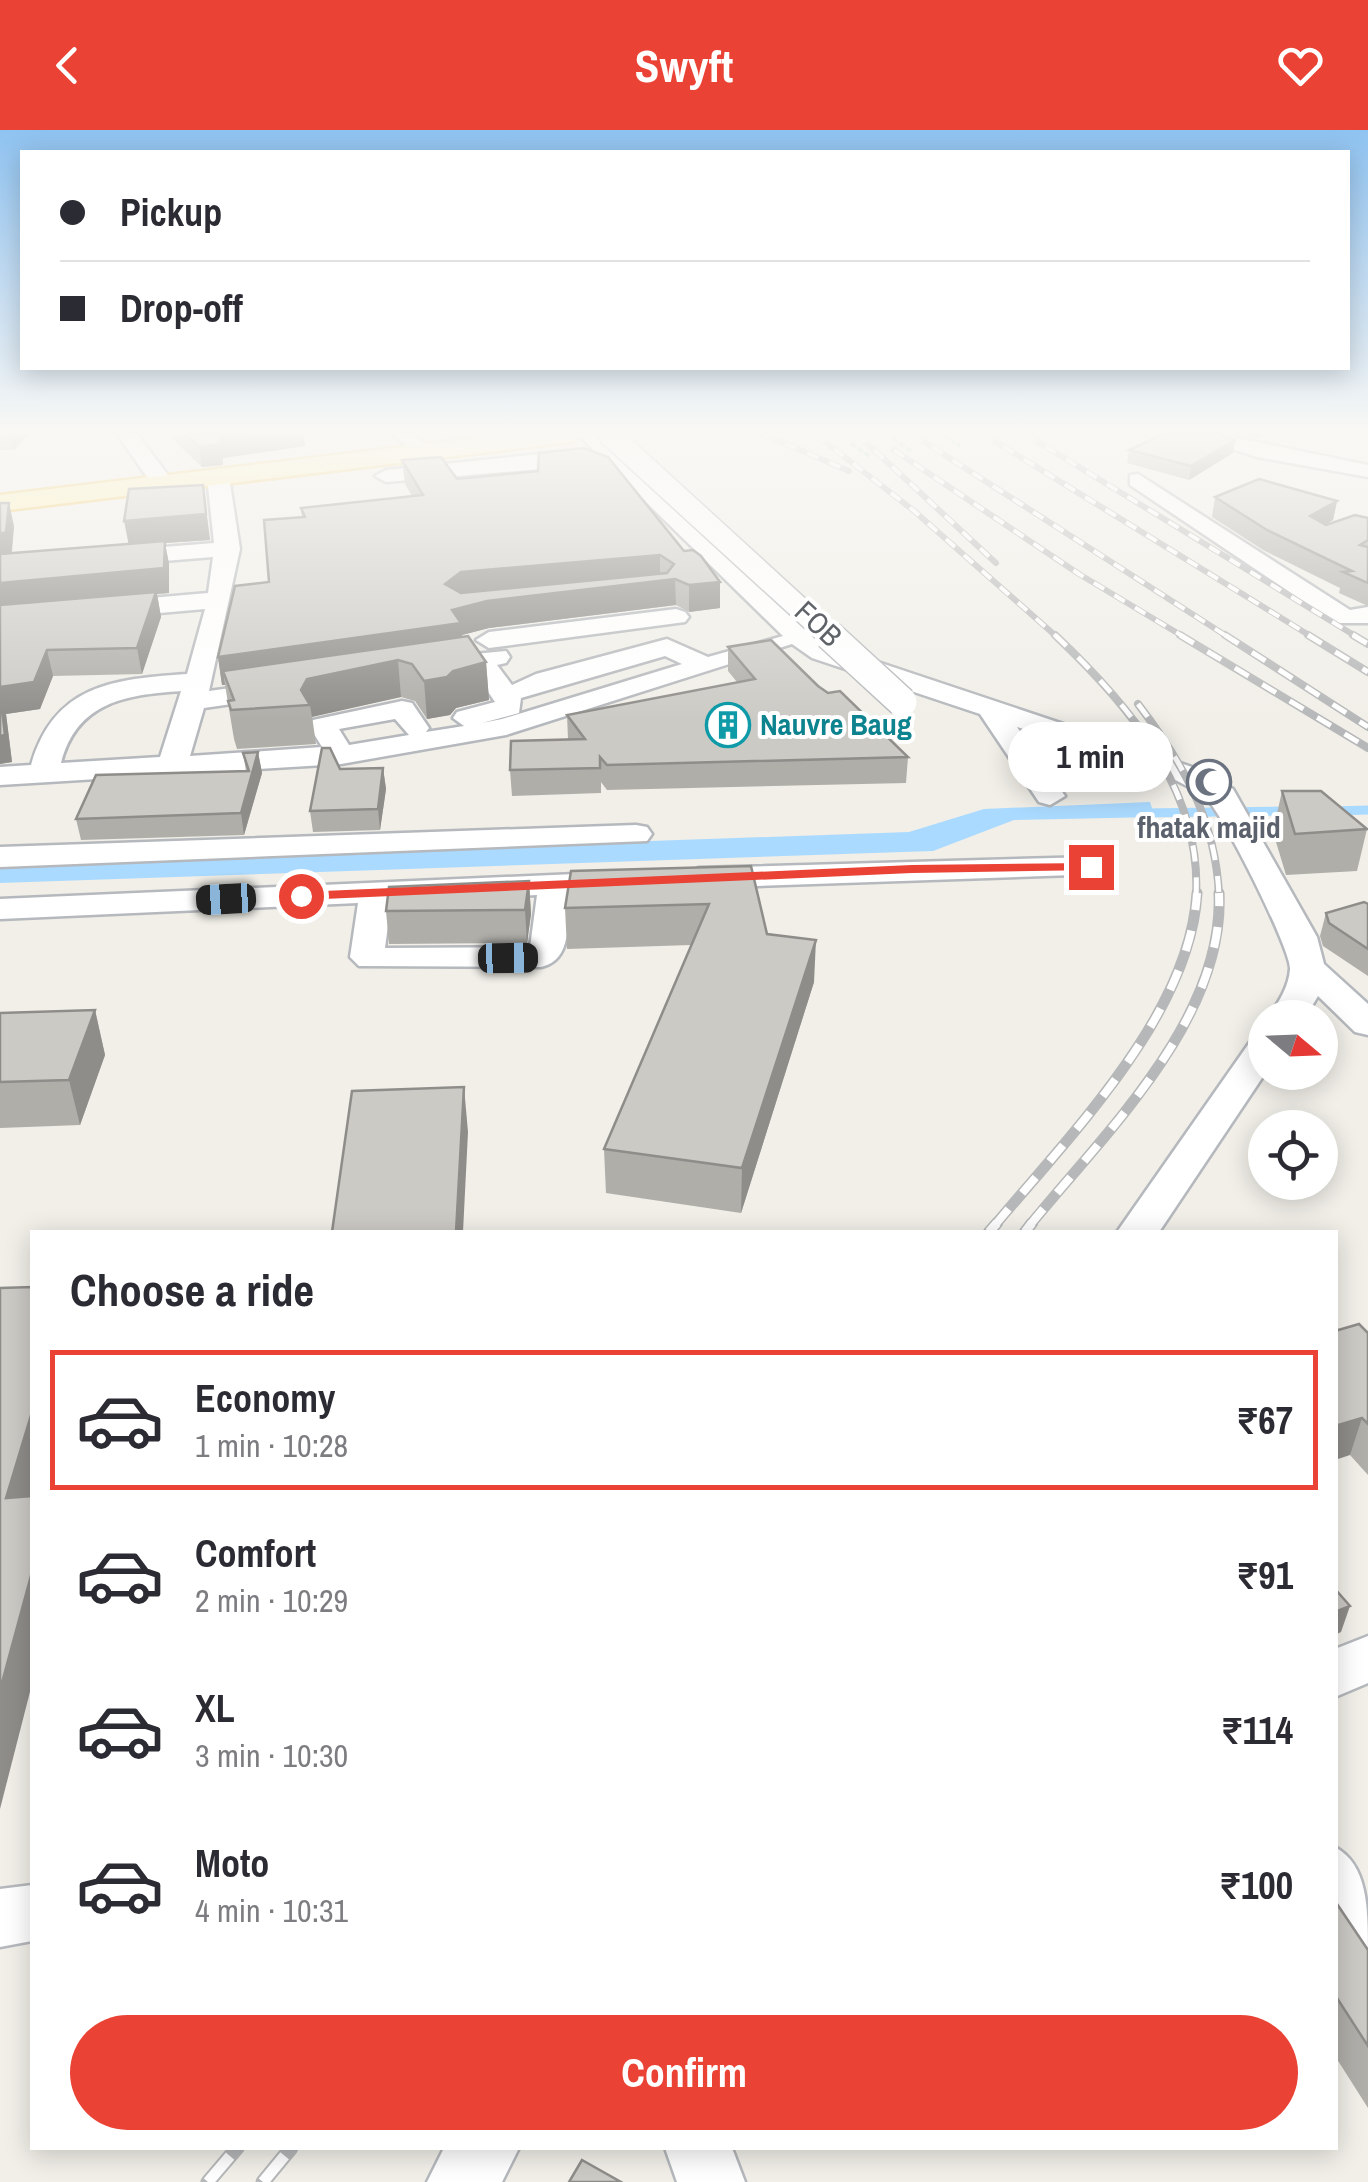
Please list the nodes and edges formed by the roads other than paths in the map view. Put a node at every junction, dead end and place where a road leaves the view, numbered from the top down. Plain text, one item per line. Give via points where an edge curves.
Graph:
1 (227, 530) edge
2 (687, 530) edge
3 (713, 530) edge
4 (1213, 530) edge
5 (228, 548) junction
6 (95, 560) edge
7 (217, 600) junction
8 (1368, 615) edge
9 (676, 618) dead end
10 (0, 619) edge
11 (799, 638) junction
12 (484, 644) junction
13 (706, 666) junction
14 (402, 671) edge
15 (306, 685) edge
16 (522, 690) junction
17 (192, 692) junction
18 (902, 702) dead end
19 (993, 712) junction
20 (553, 713) junction
21 (337, 748) junction
22 (172, 768) junction
23 (43, 774) junction
24 (0, 776) edge
25 (1050, 796) dead end
26 (636, 834) dead end
27 (0, 857) edge
28 (1091, 867) dead end
29 (554, 896) junction
30 (374, 904) junction
31 (0, 909) edge
32 (1308, 968) junction
33 (1299, 1000) edge
34 (1368, 1024) edge
35 (1248, 1072) edge
36 (1139, 1230) edge
37 (1368, 1658) edge
38 (1338, 1673) edge
39 (1338, 1878) edge
40 (30, 1913) edge
41 (0, 1918) edge
42 (1368, 1923) edge
43 (484, 2150) edge
44 (700, 2150) edge
45 (461, 2182) edge
46 (711, 2182) edge

1 - 5 street
2 - 11 street
3 - 18 street, FOB, bridge
4 - 8 street via 1346,618
5 - 6 street
5 - 7 street
7 - 10 street
7 - 17 street
9 - 12 street
11 - 13 street
11 - 19 street via 821,652
12 - 14 street
12 - 16 street
12 - 21 street via 508,706 415,728 406,710 326,724
13 - 16 street via 667,647
13 - 20 street
15 - 17 street
16 - 20 street
17 - 22 street
17 - 23 street via 125,687 88,700 51,740
19 - 25 street
19 - 32 street via 1178,771 1234,816 1300,937
20 - 21 street via 506,727
21 - 22 street
22 - 23 street
23 - 24 street
26 - 27 street
28 - 29 street via 664,880
29 - 30 street
29 - 30 street via 542,957 370,960
30 - 31 street
32 - 33 street
32 - 34 street
35 - 36 street
37 - 38 street
39 - 42 street
40 - 41 street
43 - 45 street
44 - 46 street

